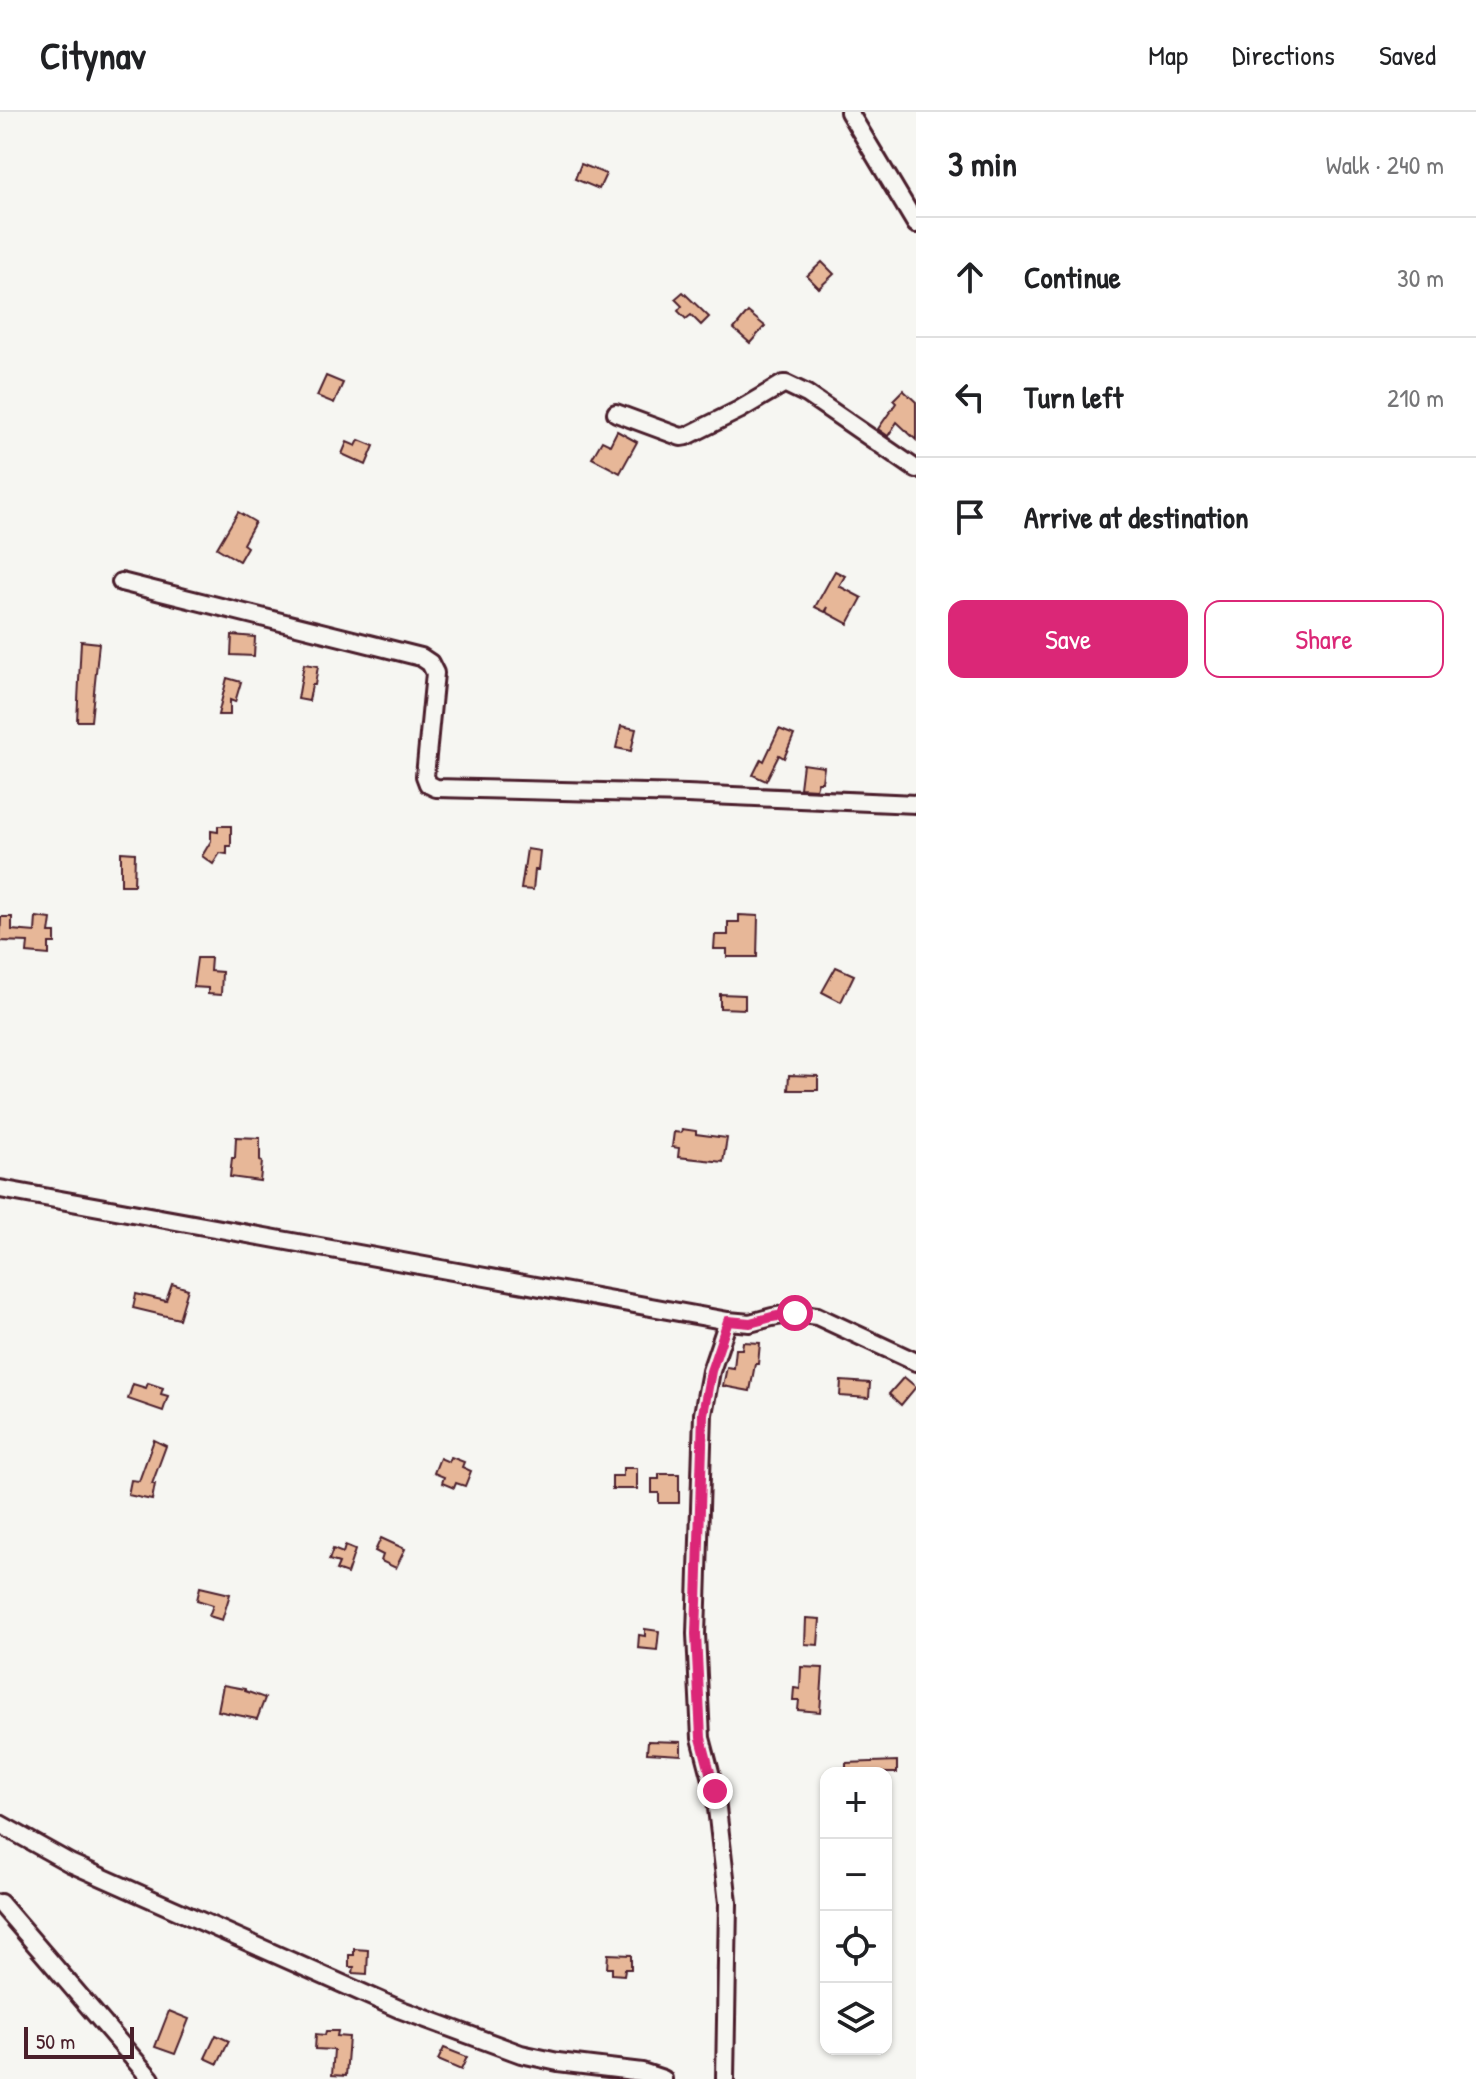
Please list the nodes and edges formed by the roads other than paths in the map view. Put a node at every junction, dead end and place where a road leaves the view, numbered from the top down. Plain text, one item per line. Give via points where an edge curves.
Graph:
1 (849, 112) edge
2 (916, 224) edge
3 (616, 413) dead end
4 (916, 469) edge
5 (121, 582) dead end
6 (916, 804) edge
7 (0, 1189) edge
8 (728, 1321) junction
9 (916, 1362) edge
10 (0, 1824) edge
11 (0, 1903) edge
12 (151, 2079) edge
13 (663, 2079) edge
14 (725, 2079) edge

1 - 2 street
3 - 4 street via 687,436 786,384
5 - 6 street via 421,657 435,673 425,776 436,788
7 - 8 street
8 - 9 street via 750,1323 795,1313 817,1316
8 - 14 street via 703,1414 696,1634 701,1738 715,1791 728,1903
10 - 13 street via 70,1863 399,2009 521,2054
11 - 12 street

